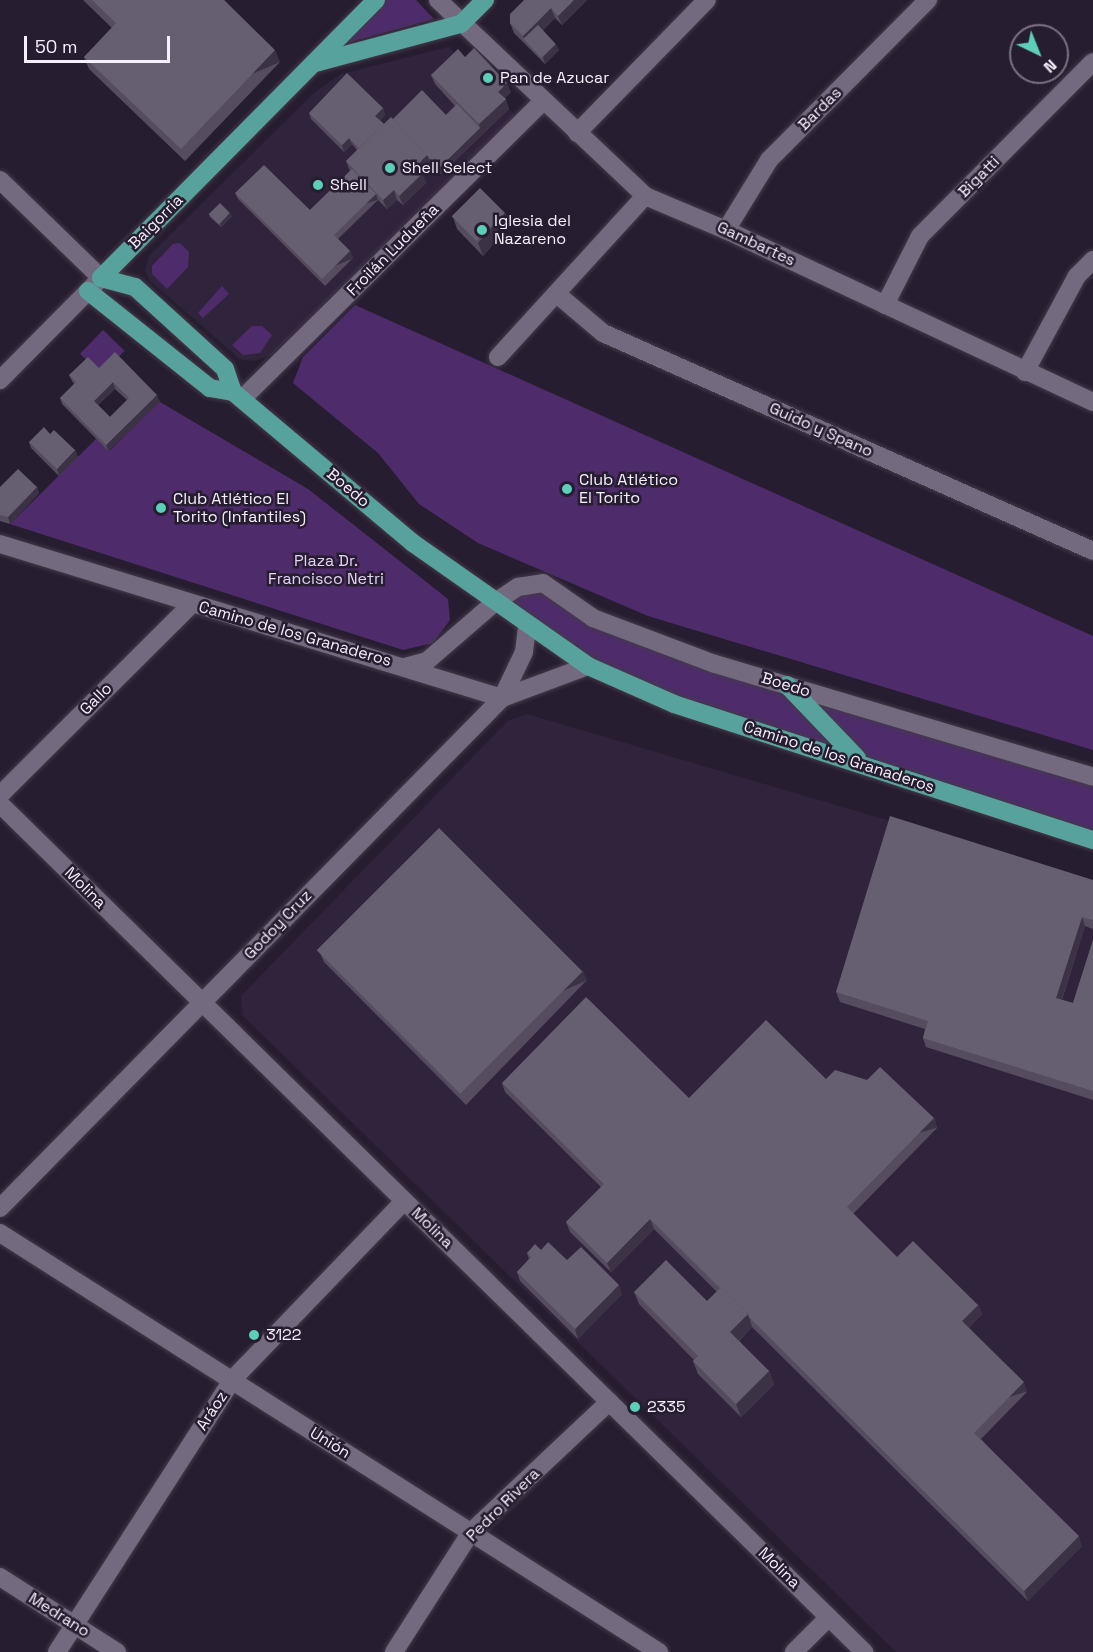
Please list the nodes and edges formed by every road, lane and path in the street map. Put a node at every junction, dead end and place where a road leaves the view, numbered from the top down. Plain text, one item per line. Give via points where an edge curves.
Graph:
1 (376, 0) edge
2 (438, 0) edge
3 (485, 0) edge
4 (707, 0) edge
5 (928, 0) edge
6 (461, 24) junction
7 (1093, 62) edge
8 (313, 64) junction
9 (543, 101) junction
10 (577, 132) junction
11 (0, 180) edge
12 (645, 196) junction
13 (726, 230) junction
14 (1093, 260) edge
15 (95, 284) junction
16 (558, 295) junction
17 (885, 305) junction
18 (498, 357) dead end
19 (1025, 372) junction
20 (0, 380) edge
21 (238, 395) junction
22 (1093, 402) edge
23 (0, 544) edge
24 (1093, 551) edge
25 (494, 603) junction
26 (192, 604) junction
27 (527, 626) junction
28 (588, 666) junction
29 (405, 667) junction
30 (787, 685) junction
31 (502, 698) junction
32 (868, 767) junction
33 (1093, 777) edge
34 (0, 795) edge
35 (0, 804) edge
36 (1093, 840) edge
37 (202, 1002) junction
38 (404, 1201) junction
39 (0, 1208) edge
40 (0, 1233) edge
41 (232, 1380) junction
42 (609, 1402) junction
43 (471, 1532) junction
44 (0, 1577) edge
45 (829, 1617) junction
46 (75, 1625) junction
47 (57, 1652) edge
48 (117, 1652) edge
49 (394, 1652) edge
50 (659, 1652) edge
51 (794, 1652) edge
52 (864, 1652) edge

1 - 8 main road, Baigorria
2 - 6 street, Gambartes
3 - 6 main road
4 - 10 street
5 - 13 street, Bardas via 769,160
6 - 8 main road
6 - 9 street, Gambartes
7 - 17 street, Bigatti via 920,236
8 - 15 main road, Baigorria
9 - 10 street, Gambartes
9 - 21 street, Froilán Ludueña
10 - 12 street, Gambartes
11 - 15 street, Boedo
12 - 13 street, Gambartes
12 - 16 street
13 - 17 street, Gambartes
14 - 19 street via 1077,276
15 - 20 street, Baigorria
15 - 21 main road, Boedo via 210,388
15 - 21 main road, Boedo via 135,287 225,369
16 - 18 street
16 - 24 street, Guido y Spano via 603,333
17 - 19 street, Gambartes
19 - 22 street, Gambartes
21 - 25 main road, Boedo via 413,543
23 - 26 street, Camino de los Granaderos
25 - 27 main road, Boedo
25 - 29 street, Boedo via 427,661
25 - 30 street, Boedo via 525,584 543,583 593,618 715,664
26 - 29 street, Camino de los Granaderos
26 - 34 street, Gallo
27 - 28 main road, Camino de los Granaderos
27 - 31 street, Godoy Cruz via 524,652
28 - 31 street
28 - 32 main road, Camino de los Granaderos via 674,704
29 - 31 street, Camino de los Granaderos
30 - 32 main road via 841,746
30 - 33 street, Boedo
31 - 37 street, Godoy Cruz
32 - 36 main road, Camino de los Granaderos
35 - 37 street, Molina
37 - 38 street, Molina
37 - 39 street, Godoy Cruz
38 - 41 street, Aráoz
38 - 42 street, Molina
40 - 41 street, Unión
41 - 43 street, Unión
41 - 46 street, Aráoz
42 - 43 street, Pedro Rivera
42 - 45 street, Molina
43 - 49 street, Pedro Rivera
43 - 50 street, Unión
44 - 46 street, Medrano
45 - 51 street
45 - 52 street, Molina
46 - 47 street, Aráoz
46 - 48 street, Medrano

